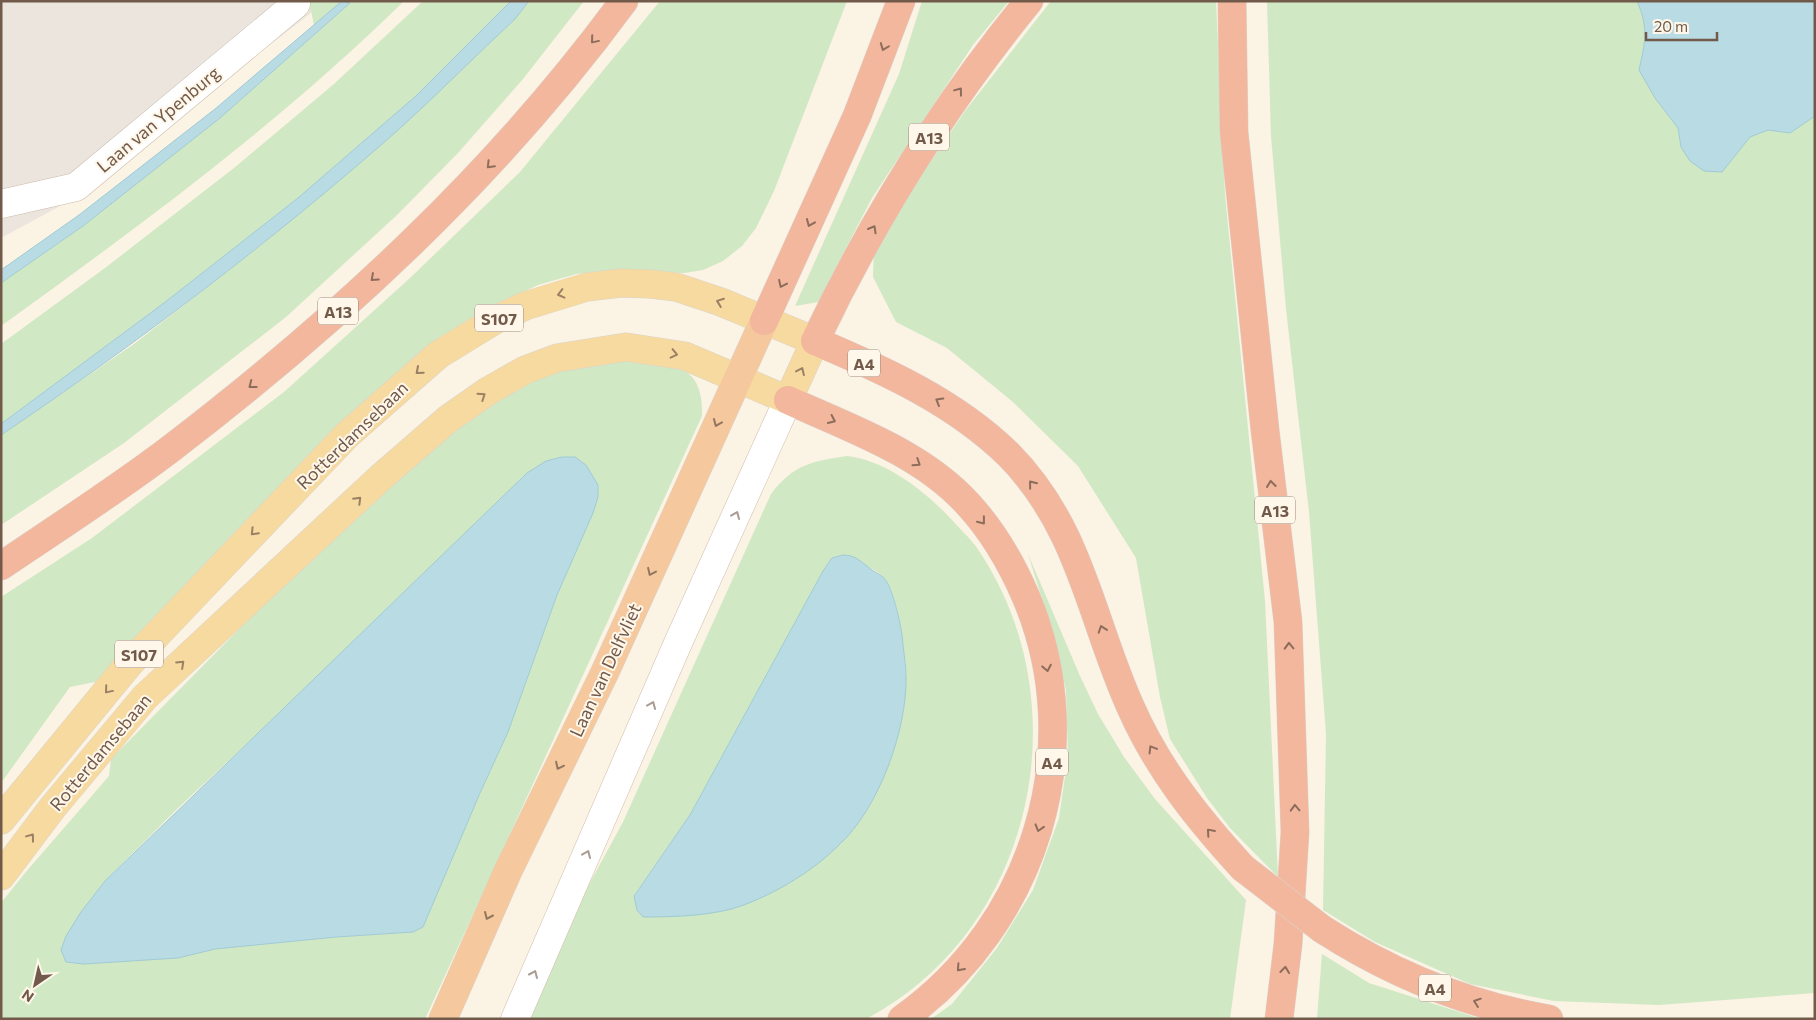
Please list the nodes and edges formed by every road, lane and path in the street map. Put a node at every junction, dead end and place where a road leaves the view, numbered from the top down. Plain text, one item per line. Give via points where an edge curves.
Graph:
1 (296, 1) edge
2 (624, 1) edge
3 (901, 1) edge
4 (1029, 1) edge
5 (1232, 1) edge
6 (1, 204) edge
7 (764, 320) junction
8 (815, 341) junction
9 (737, 379) junction
10 (788, 400) junction
11 (1, 566) edge
12 (1, 820) edge
13 (1, 876) edge
14 (443, 1019) edge
15 (515, 1019) edge
16 (902, 1019) edge
17 (1279, 1019) edge
18 (1549, 1019) edge

1 - 6 main road, Laan van Ypenburg via 76,188
2 -> 11 highway, A13 via 496,159 409,247 301,345 168,451
3 -> 7 highway via 857,116
8 -> 4 highway, A13 via 848,271 901,180 955,97
17 -> 5 highway, A13 via 1288,944 1295,832 1288,622 1234,132
7 - 8 main road, Rotterdamsebaan / S107
7 - 9 highway, Laan van Delfvliet
7 -> 12 main road, Rotterdamsebaan / S107 via 676,287 621,284 586,287 525,306 495,320 438,355 346,436 129,664
10 -> 8 main road
18 -> 8 highway, A4, bridge via 1484,1005 1415,981 1322,929 1243,868 1193,812 1143,734 1117,676 1093,602 1060,525 1010,456 952,409 913,386
9 - 10 main road, Rotterdamsebaan / S107
13 -> 9 main road, Rotterdamsebaan / S107 via 53,807 145,697 448,419 525,370 558,358 626,347 685,356
9 -> 14 highway, Laan van Delfvliet via 613,655 508,871
15 -> 10 main road
10 -> 16 highway, A4 via 908,457 966,501 999,543 1016,575 1041,638 1048,669 1054,730 1048,797 1016,889 959,970 927,1001

